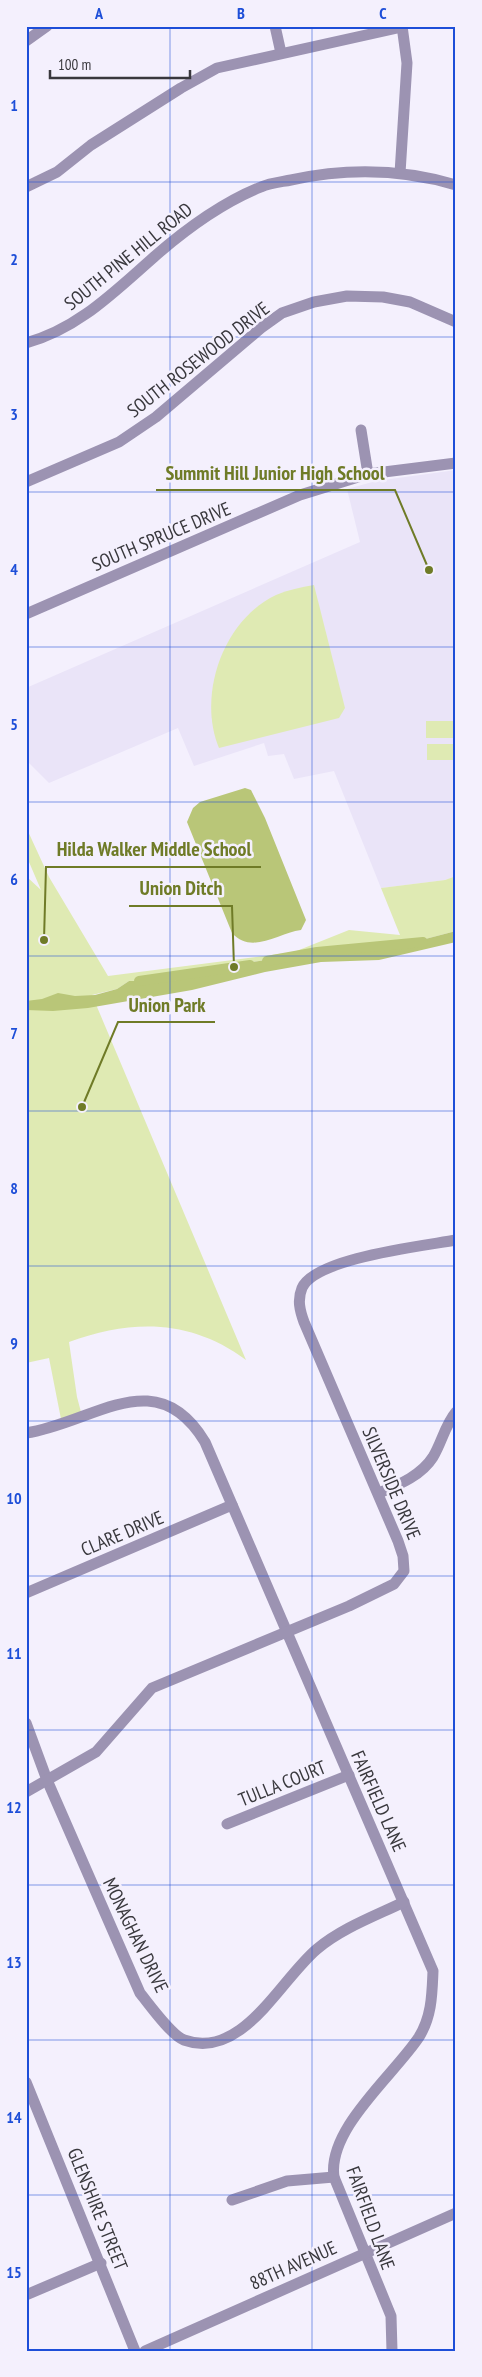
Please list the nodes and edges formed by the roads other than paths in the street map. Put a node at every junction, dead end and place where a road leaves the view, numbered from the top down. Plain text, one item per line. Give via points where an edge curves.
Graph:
1 (47, 26) edge
2 (275, 26) edge
3 (402, 27) edge
4 (26, 41) edge
5 (281, 53) junction
6 (400, 173) junction
7 (456, 185) edge
8 (26, 186) edge
9 (456, 322) edge
10 (26, 343) edge
11 (361, 430) dead end
12 (456, 463) edge
13 (368, 474) junction
14 (26, 482) edge
15 (26, 614) edge
16 (456, 1240) edge
17 (456, 1412) edge
18 (26, 1433) edge
19 (379, 1493) junction
20 (232, 1505) junction
21 (26, 1593) edge
22 (286, 1632) junction
23 (26, 1723) edge
24 (349, 1775) junction
25 (47, 1780) junction
26 (26, 1792) edge
27 (227, 1824) dead end
28 (404, 1902) junction
29 (26, 2082) edge
30 (334, 2177) junction
31 (232, 2200) dead end
32 (456, 2213) edge
33 (363, 2253) junction
34 (101, 2263) junction
35 (26, 2295) edge
36 (135, 2351) edge
37 (145, 2351) edge
38 (392, 2351) edge

1 - 4 street
2 - 5 street
3 - 5 street
3 - 6 street via 407,63
5 - 8 street via 217,68 91,145 57,172
6 - 7 street, SOUTH PINE HILL ROAD
6 - 10 street, SOUTH PINE HILL ROAD via 324,174 262,186 211,212 177,237 80,320
9 - 14 street, SOUTH ROSEWOOD DRIVE via 410,302 383,297 347,296 314,302 282,313 156,417 119,442
11 - 13 street
12 - 13 street, SOUTH SPRUCE DRIVE
13 - 15 street, SOUTH SPRUCE DRIVE via 300,495
16 - 19 street, SILVERSIDE DRIVE via 369,1256 326,1269 309,1278 302,1287 299,1297 304,1322
17 - 19 street via 424,1469
18 - 20 street, FAIRFIELD LANE via 55,1427 125,1402 158,1402 183,1414 196,1427
19 - 22 street, SILVERSIDE DRIVE via 403,1556 404,1571 394,1584 380,1592
20 - 21 street, CLARE DRIVE
20 - 22 street, FAIRFIELD LANE
22 - 24 street, FAIRFIELD LANE
22 - 25 street, SILVERSIDE DRIVE via 152,1688 96,1752
23 - 25 street, MONAGHAN DRIVE
24 - 27 street, TULLA COURT
24 - 28 street, FAIRFIELD LANE
25 - 26 street, SILVERSIDE DRIVE
25 - 28 street, MONAGHAN DRIVE via 140,1993 183,2039 213,2043 234,2035 316,1949 335,1935
28 - 30 street, FAIRFIELD LANE via 433,1971 432,2007 419,2036 362,2106 338,2145 332,2168
29 - 34 street, GLENSHIRE STREET
30 - 31 street via 287,2181
30 - 33 street, FAIRFIELD LANE
32 - 33 street, 88TH AVENUE
33 - 37 street, 88TH AVENUE
33 - 38 street, FAIRFIELD LANE via 390,2316
34 - 35 street
34 - 36 street, GLENSHIRE STREET

